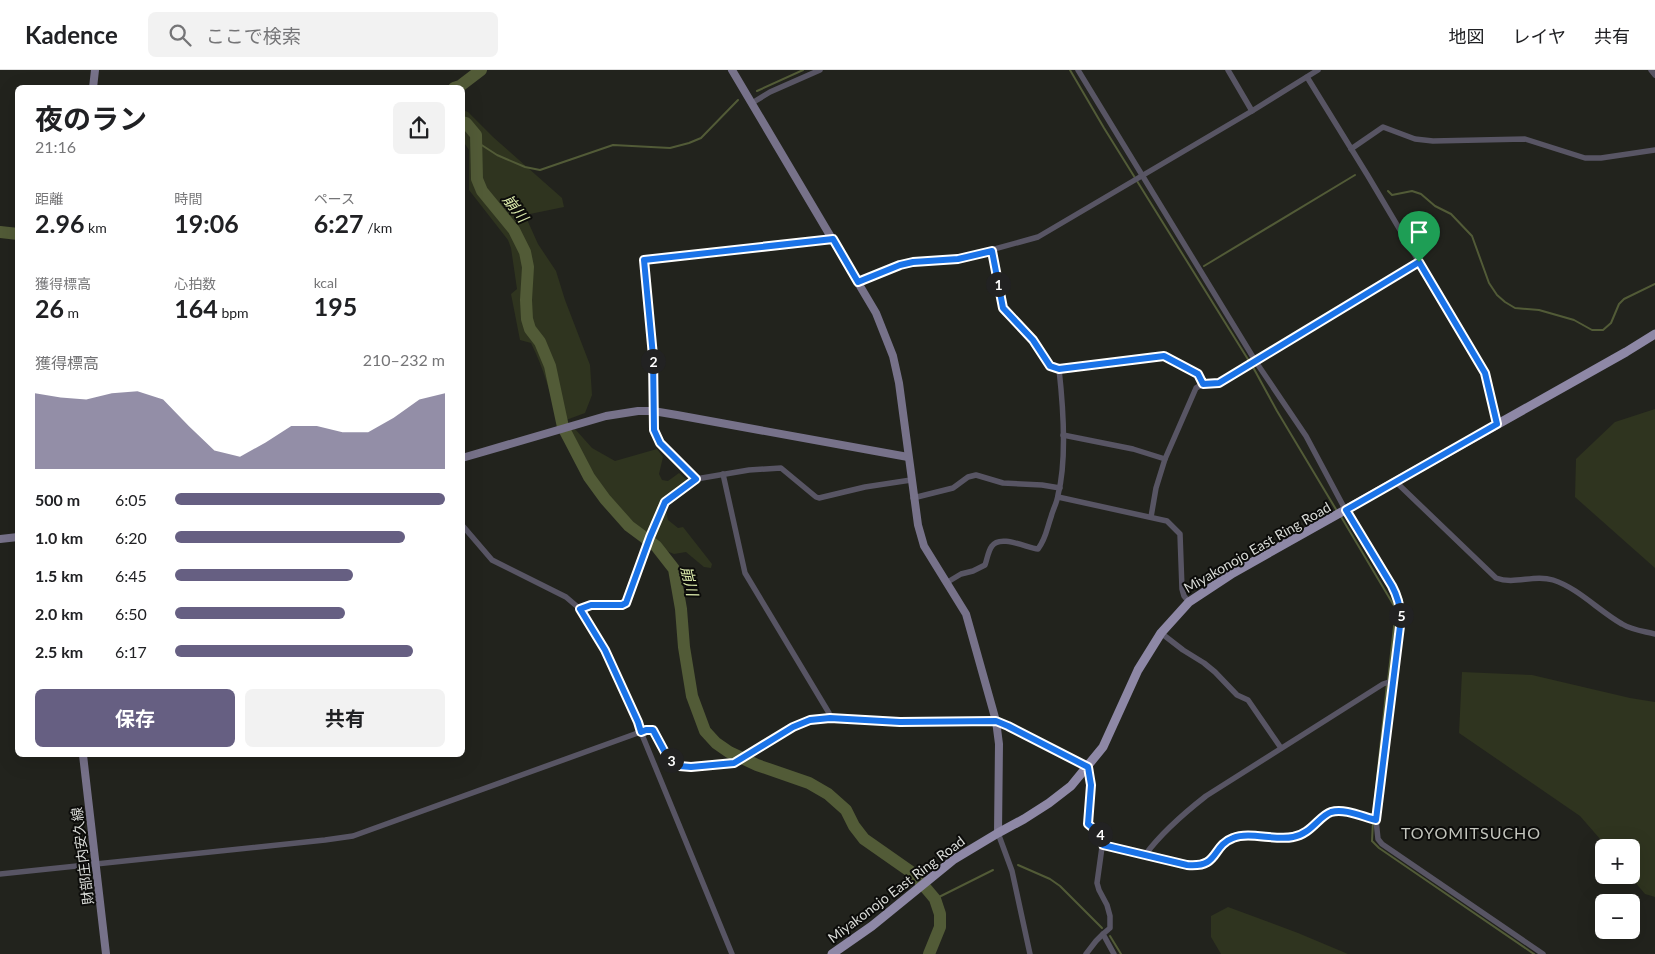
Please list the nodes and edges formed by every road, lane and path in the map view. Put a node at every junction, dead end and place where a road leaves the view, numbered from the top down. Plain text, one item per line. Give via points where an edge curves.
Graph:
1 (96, 70) edge
2 (732, 70) edge
3 (820, 70) edge
4 (1078, 70) edge
5 (1228, 70) edge
6 (1318, 70) edge
7 (1651, 70) edge
8 (1655, 75) edge
9 (1307, 77) junction
10 (94, 85) edge
11 (752, 103) junction
12 (1252, 111) junction
13 (1351, 148) junction
14 (1655, 150) edge
15 (1143, 176) junction
16 (833, 239) junction
17 (992, 251) junction
18 (1419, 262) junction
19 (858, 282) junction
20 (1655, 334) edge
21 (1256, 362) junction
22 (1059, 369) junction
23 (1203, 384) junction
24 (653, 411) junction
25 (1497, 424) junction
26 (1062, 435) junction
27 (465, 457) edge
28 (908, 457) junction
29 (1165, 459) junction
30 (723, 474) junction
31 (696, 479) junction
32 (911, 480) junction
33 (1396, 482) junction
34 (1060, 488) junction
35 (1058, 497) junction
36 (913, 498) junction
37 (1346, 510) junction
38 (1151, 517) junction
39 (465, 528) edge
40 (15, 537) edge
41 (0, 539) edge
42 (946, 583) junction
43 (1189, 602) junction
44 (580, 609) junction
45 (1161, 633) junction
46 (1655, 634) edge
47 (1392, 681) junction
48 (830, 718) junction
49 (996, 721) junction
50 (641, 732) junction
51 (1281, 748) junction
52 (83, 757) edge
53 (1088, 767) junction
54 (1376, 820) junction
55 (998, 833) junction
56 (1103, 845) junction
57 (1145, 855) junction
58 (96, 864) junction
59 (0, 874) edge
60 (1103, 934) junction
61 (106, 954) edge
62 (732, 954) edge
63 (832, 954) edge
64 (1030, 954) edge
65 (1086, 954) edge
66 (1114, 954) edge
67 (1543, 954) edge

1 - 10 street
2 - 11 street
3 - 11 street
4 - 15 street
5 - 12 street
6 - 9 street
7 - 8 street
9 - 12 street
9 - 13 street
11 - 16 street
12 - 15 street
13 - 14 street via 1383,127 1415,139 1433,141 1525,139 1585,158
13 - 18 street
15 - 17 street via 1038,237
15 - 21 street
16 - 19 street
16 - 24 street via 644,260 652,347
17 - 19 street via 958,259 900,265
17 - 22 street via 1003,308 1033,340 1050,366
18 - 21 street
18 - 25 street via 1485,373
19 - 28 street via 882,326 893,356
20 - 25 main road, Miyakonojo East Ring Road
21 - 23 street via 1219,383
21 - 37 street via 1306,436
22 - 23 street via 1164,356 1198,374
22 - 26 street
23 - 29 street via 1196,388
24 - 27 street via 622,413 573,425
24 - 28 street
24 - 31 street via 654,430 660,443
25 - 33 main road, Miyakonojo East Ring Road
26 - 29 street
26 - 34 street
28 - 32 street
29 - 38 street
30 - 31 street
30 - 32 street via 781,468 819,498
30 - 48 street via 745,573
31 - 44 street via 665,502 626,603 591,605
32 - 36 street
33 - 37 main road, Miyakonojo East Ring Road
33 - 46 street via 1496,578 1555,580 1621,623
34 - 35 street
34 - 36 street via 1003,483 976,475 968,476 953,488
35 - 38 street
35 - 42 street via 1044,542 1038,548 998,542 992,546 985,565
36 - 42 street via 924,546
37 - 43 main road, Miyakonojo East Ring Road
37 - 47 street via 1398,597 1401,618
38 - 43 street via 1167,521 1180,534 1182,589
39 - 44 street via 492,560 566,597
40 - 41 street
42 - 49 street via 970,624
43 - 45 main road, Miyakonojo East Ring Road
44 - 50 street via 605,650
45 - 51 street via 1204,663 1237,695 1248,700
45 - 53 main road, Miyakonojo East Ring Road via 1138,670 1103,747
47 - 51 street
47 - 54 street
48 - 49 street via 900,722
48 - 50 street via 810,720 793,727 734,763 703,767 679,766 668,758 653,730
49 - 53 street
49 - 55 street via 999,744
50 - 58 street via 353,836
50 - 62 street
51 - 57 street via 1189,809 1160,835
52 - 58 street, 財部庄内安久線
53 - 55 main road, Miyakonojo East Ring Road via 1049,803
53 - 56 street via 1091,785 1088,824 1100,834
54 - 57 street via 1330,812 1307,832 1294,837 1237,836 1200,866
54 - 67 street via 1378,839 1382,844
55 - 63 main road, Miyakonojo East Ring Road via 953,860
55 - 64 street via 1012,871
56 - 57 street
56 - 60 street via 1097,883 1107,905 1110,928
58 - 59 street
58 - 61 street, 財部庄内安久線
60 - 65 street
60 - 66 street

